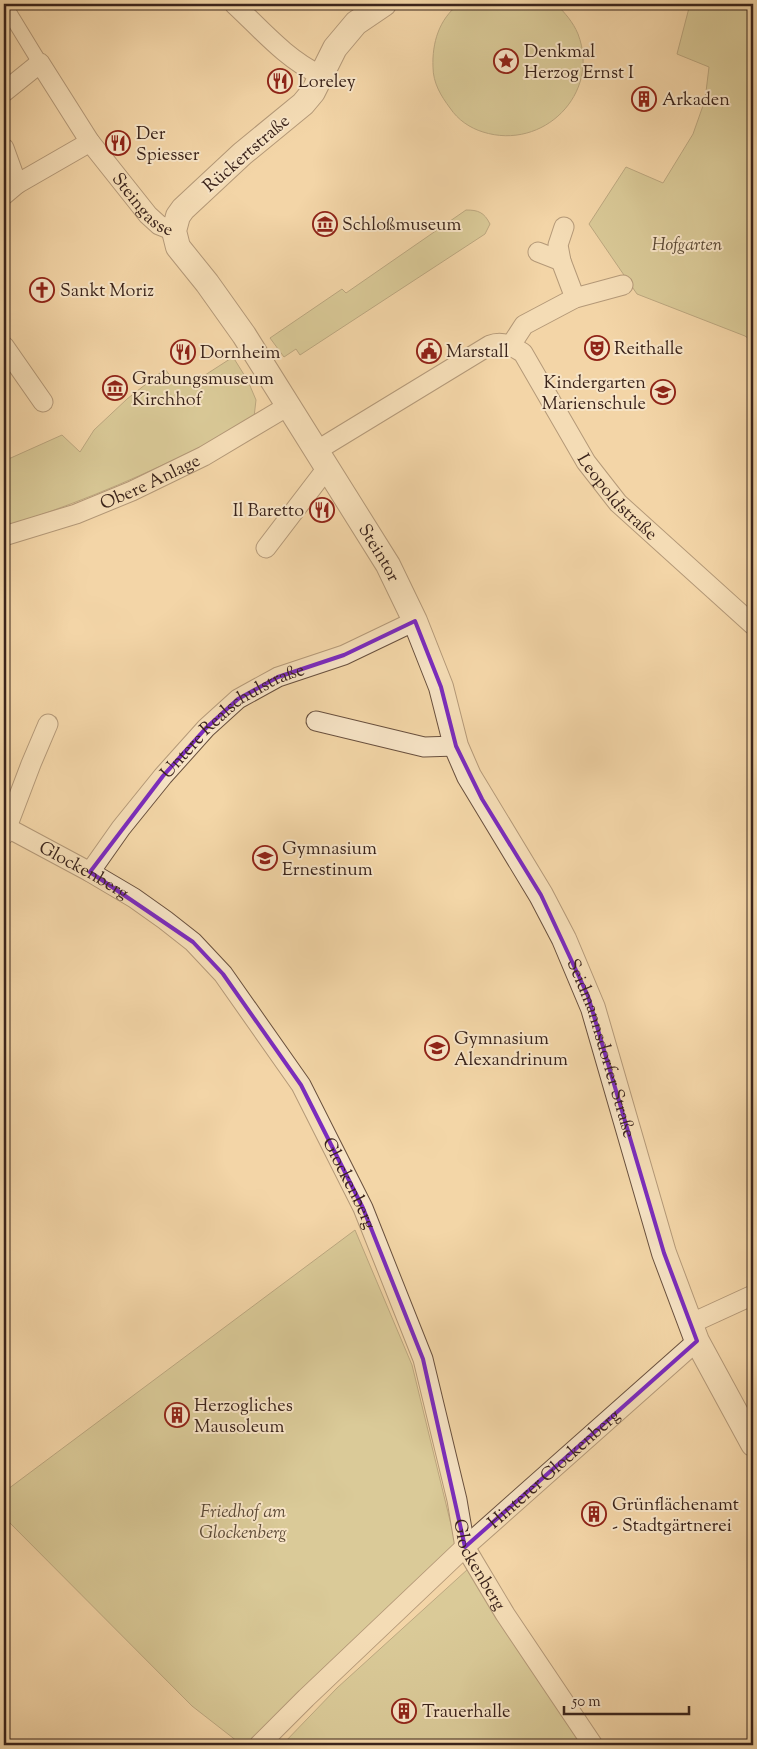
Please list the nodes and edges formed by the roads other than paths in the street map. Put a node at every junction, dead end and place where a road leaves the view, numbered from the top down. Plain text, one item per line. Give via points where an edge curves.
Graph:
1 (4, 4) edge
2 (234, 4) edge
3 (384, 4) edge
4 (40, 63) junction
5 (320, 75) junction
6 (4, 92) edge
7 (90, 142) junction
8 (4, 148) edge
9 (10, 190) edge
10 (564, 228) dead end
11 (174, 231) junction
12 (538, 252) dead end
13 (561, 261) junction
14 (623, 285) dead end
15 (575, 298) junction
16 (511, 345) junction
17 (4, 346) edge
18 (43, 402) dead end
19 (288, 406) junction
20 (322, 459) junction
21 (4, 536) edge
22 (266, 548) dead end
23 (415, 621) junction
24 (753, 625) edge
25 (430, 660) joint
26 (316, 721) dead end
27 (48, 724) dead end
28 (456, 746) junction
29 (5, 831) edge
30 (90, 872) junction
31 (753, 1295) edge
32 (694, 1332) junction
33 (753, 1444) edge
34 (465, 1547) junction
35 (259, 1745) edge
36 (593, 1745) edge

1 - 4 street, Steingasse
2 - 5 street via 291,58
3 - 5 street, Rückertstraße via 356,24 335,48
4 - 6 street
4 - 7 street, Steingasse
5 - 11 street, Rückertstraße via 303,104 242,154 183,209
7 - 9 street
7 - 11 street, Steingasse via 148,215 158,225
8 - 9 street
10 - 13 street via 558,245
11 - 19 street, Steingasse via 178,246 244,335
12 - 13 street
13 - 15 street
14 - 15 street
15 - 16 street via 524,325
16 - 20 street via 502,342 490,344
16 - 24 street, Leopoldstraße via 523,354 586,462 618,504
17 - 18 street
19 - 20 street, Steingasse
19 - 21 street, Obere Anlage via 204,456 132,491 76,514
20 - 22 street
20 - 23 street, Steintor via 388,565
23 - 25 street, Steintor
23 - 30 street, Untere Realschulstraße via 344,655 278,676 238,699 206,728 163,776
25 - 28 street, Seidmannsdorfer Straße via 441,687
26 - 28 street via 424,747
27 - 29 street, Glockenberg
28 - 32 street, Seidmannsdorfer Straße via 478,791 546,904 588,996 664,1253
29 - 30 street, Glockenberg
30 - 34 street, Glockenberg via 157,914 193,942 223,974 301,1085 363,1208 423,1359
31 - 32 street, Hinterer Glockenberg
32 - 33 street, Seidmannsdorfer Straße
32 - 34 street, Hinterer Glockenberg
34 - 35 street, Hinterer Glockenberg
34 - 36 street, Glockenberg via 505,1614

